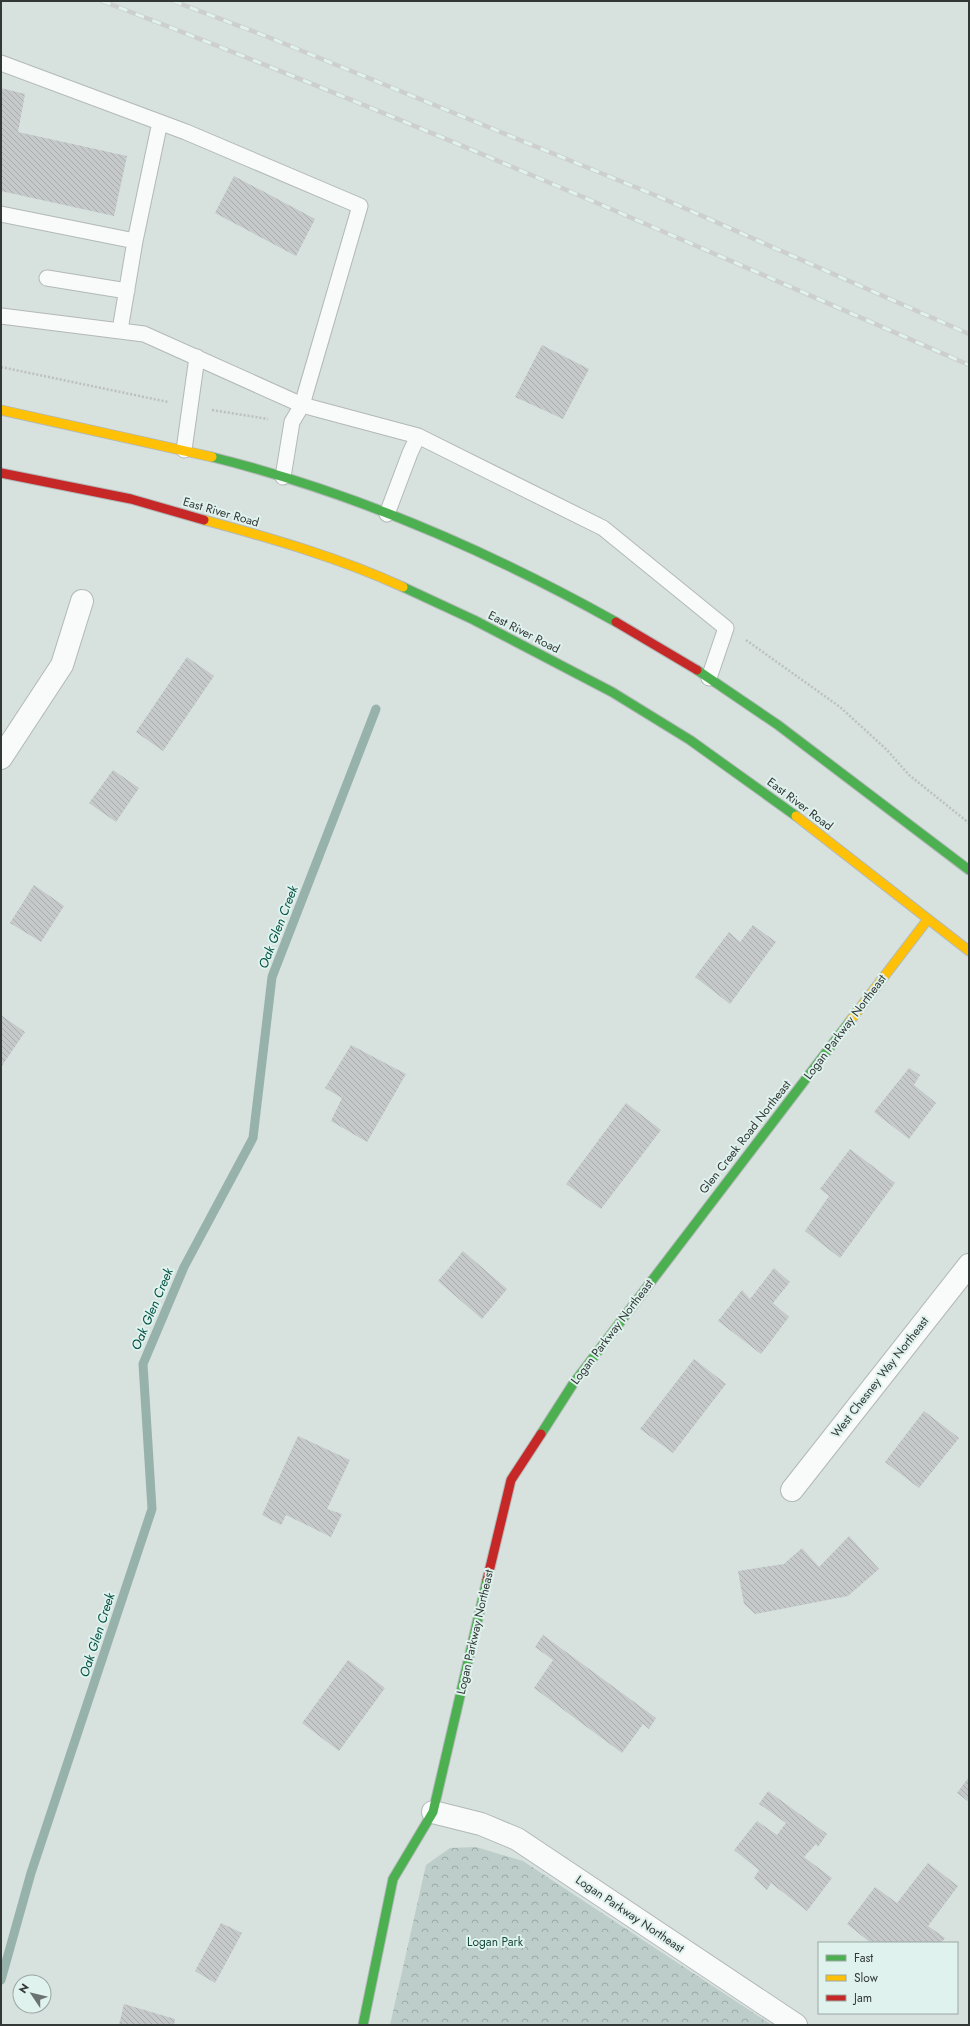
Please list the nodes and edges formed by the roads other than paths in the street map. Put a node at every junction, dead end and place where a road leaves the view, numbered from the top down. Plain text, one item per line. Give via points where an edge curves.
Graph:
1 (1, 63) edge
2 (160, 122) junction
3 (1, 214) edge
4 (135, 241) junction
5 (47, 278) dead end
6 (127, 291) junction
7 (1, 316) edge
8 (120, 330) junction
9 (197, 357) junction
10 (302, 404) junction
11 (1, 410) edge
12 (418, 436) junction
13 (184, 450) junction
14 (1, 473) edge
15 (283, 477) junction
16 (387, 514) junction
17 (82, 602) dead end
18 (709, 678) junction
19 (1, 758) edge
20 (969, 870) edge
21 (928, 919) junction
22 (909, 944) junction
23 (969, 950) edge
24 (969, 1264) edge
25 (581, 1370) dead end
26 (792, 1490) dead end
27 (433, 1812) junction
28 (363, 2025) edge
29 (796, 2025) edge

1 - 2 lane
2 - 4 lane
2 - 10 lane via 360,206
3 - 4 lane
4 - 6 lane
5 - 6 lane
6 - 8 lane
7 - 8 lane
8 - 9 lane via 144,334
9 - 10 lane
9 - 13 lane
10 - 12 lane
10 - 15 lane via 292,422
11 - 13 main road
12 - 16 lane
12 - 18 lane via 602,528 726,628
13 - 15 main road
14 - 21 main road, East River Road via 131,499 248,532 375,574 474,620 612,692 690,740 757,787
15 - 16 main road
16 - 18 main road via 437,533 500,562 612,619
17 - 19 street via 62,666
18 - 20 main road via 748,704
21 - 22 main road, Glen Creek Road Northeast
21 - 23 main road, East River Road
22 - 25 main road, Glen Creek Road Northeast
22 - 27 main road, Logan Parkway Northeast via 573,1384 510,1480
24 - 26 street, West Chesney Way Northeast
27 - 28 main road, Logan Parkway Northeast via 393,1880
27 - 29 street, Logan Parkway Northeast via 481,1824 517,1839

